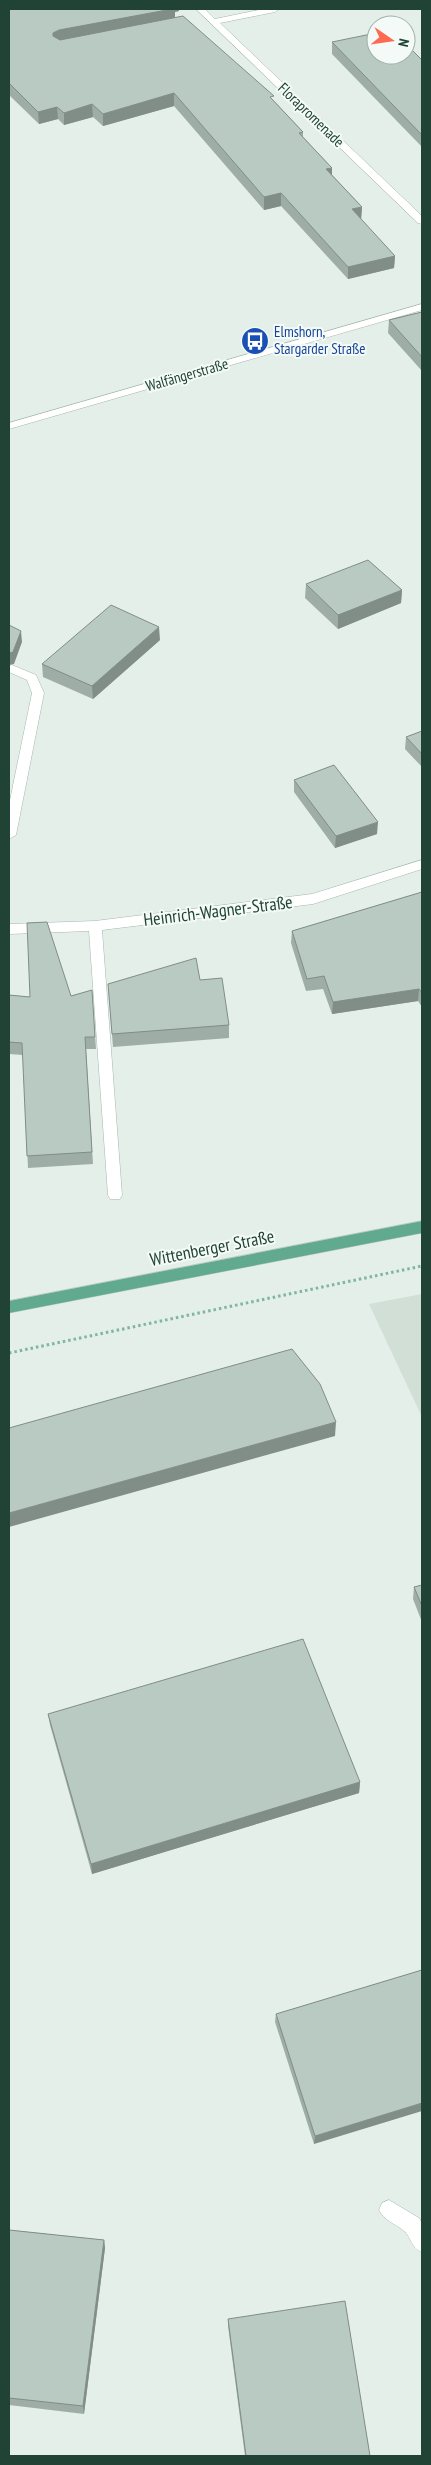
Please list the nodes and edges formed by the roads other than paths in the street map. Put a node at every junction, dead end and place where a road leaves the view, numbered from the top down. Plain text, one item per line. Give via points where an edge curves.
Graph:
1 (200, 9) edge
2 (275, 9) edge
3 (208, 20) junction
4 (422, 222) edge
5 (422, 307) edge
6 (9, 426) edge
7 (12, 669) edge
8 (9, 835) edge
9 (422, 864) edge
10 (95, 926) junction
11 (9, 929) edge
12 (115, 1195) dead end
13 (422, 1227) edge
14 (9, 1307) edge
15 (389, 2210) dead end
16 (422, 2242) edge

1 - 3 street, Florapromenade
2 - 3 street
3 - 4 street, Florapromenade
5 - 6 street, Walfängerstraße
7 - 8 street via 32,678 38,693
9 - 10 street, Heinrich-Wagner-Straße via 313,899
10 - 11 street, Heinrich-Wagner-Straße
10 - 12 street
13 - 14 main road, Wittenberger Straße
15 - 16 street via 412,2225

